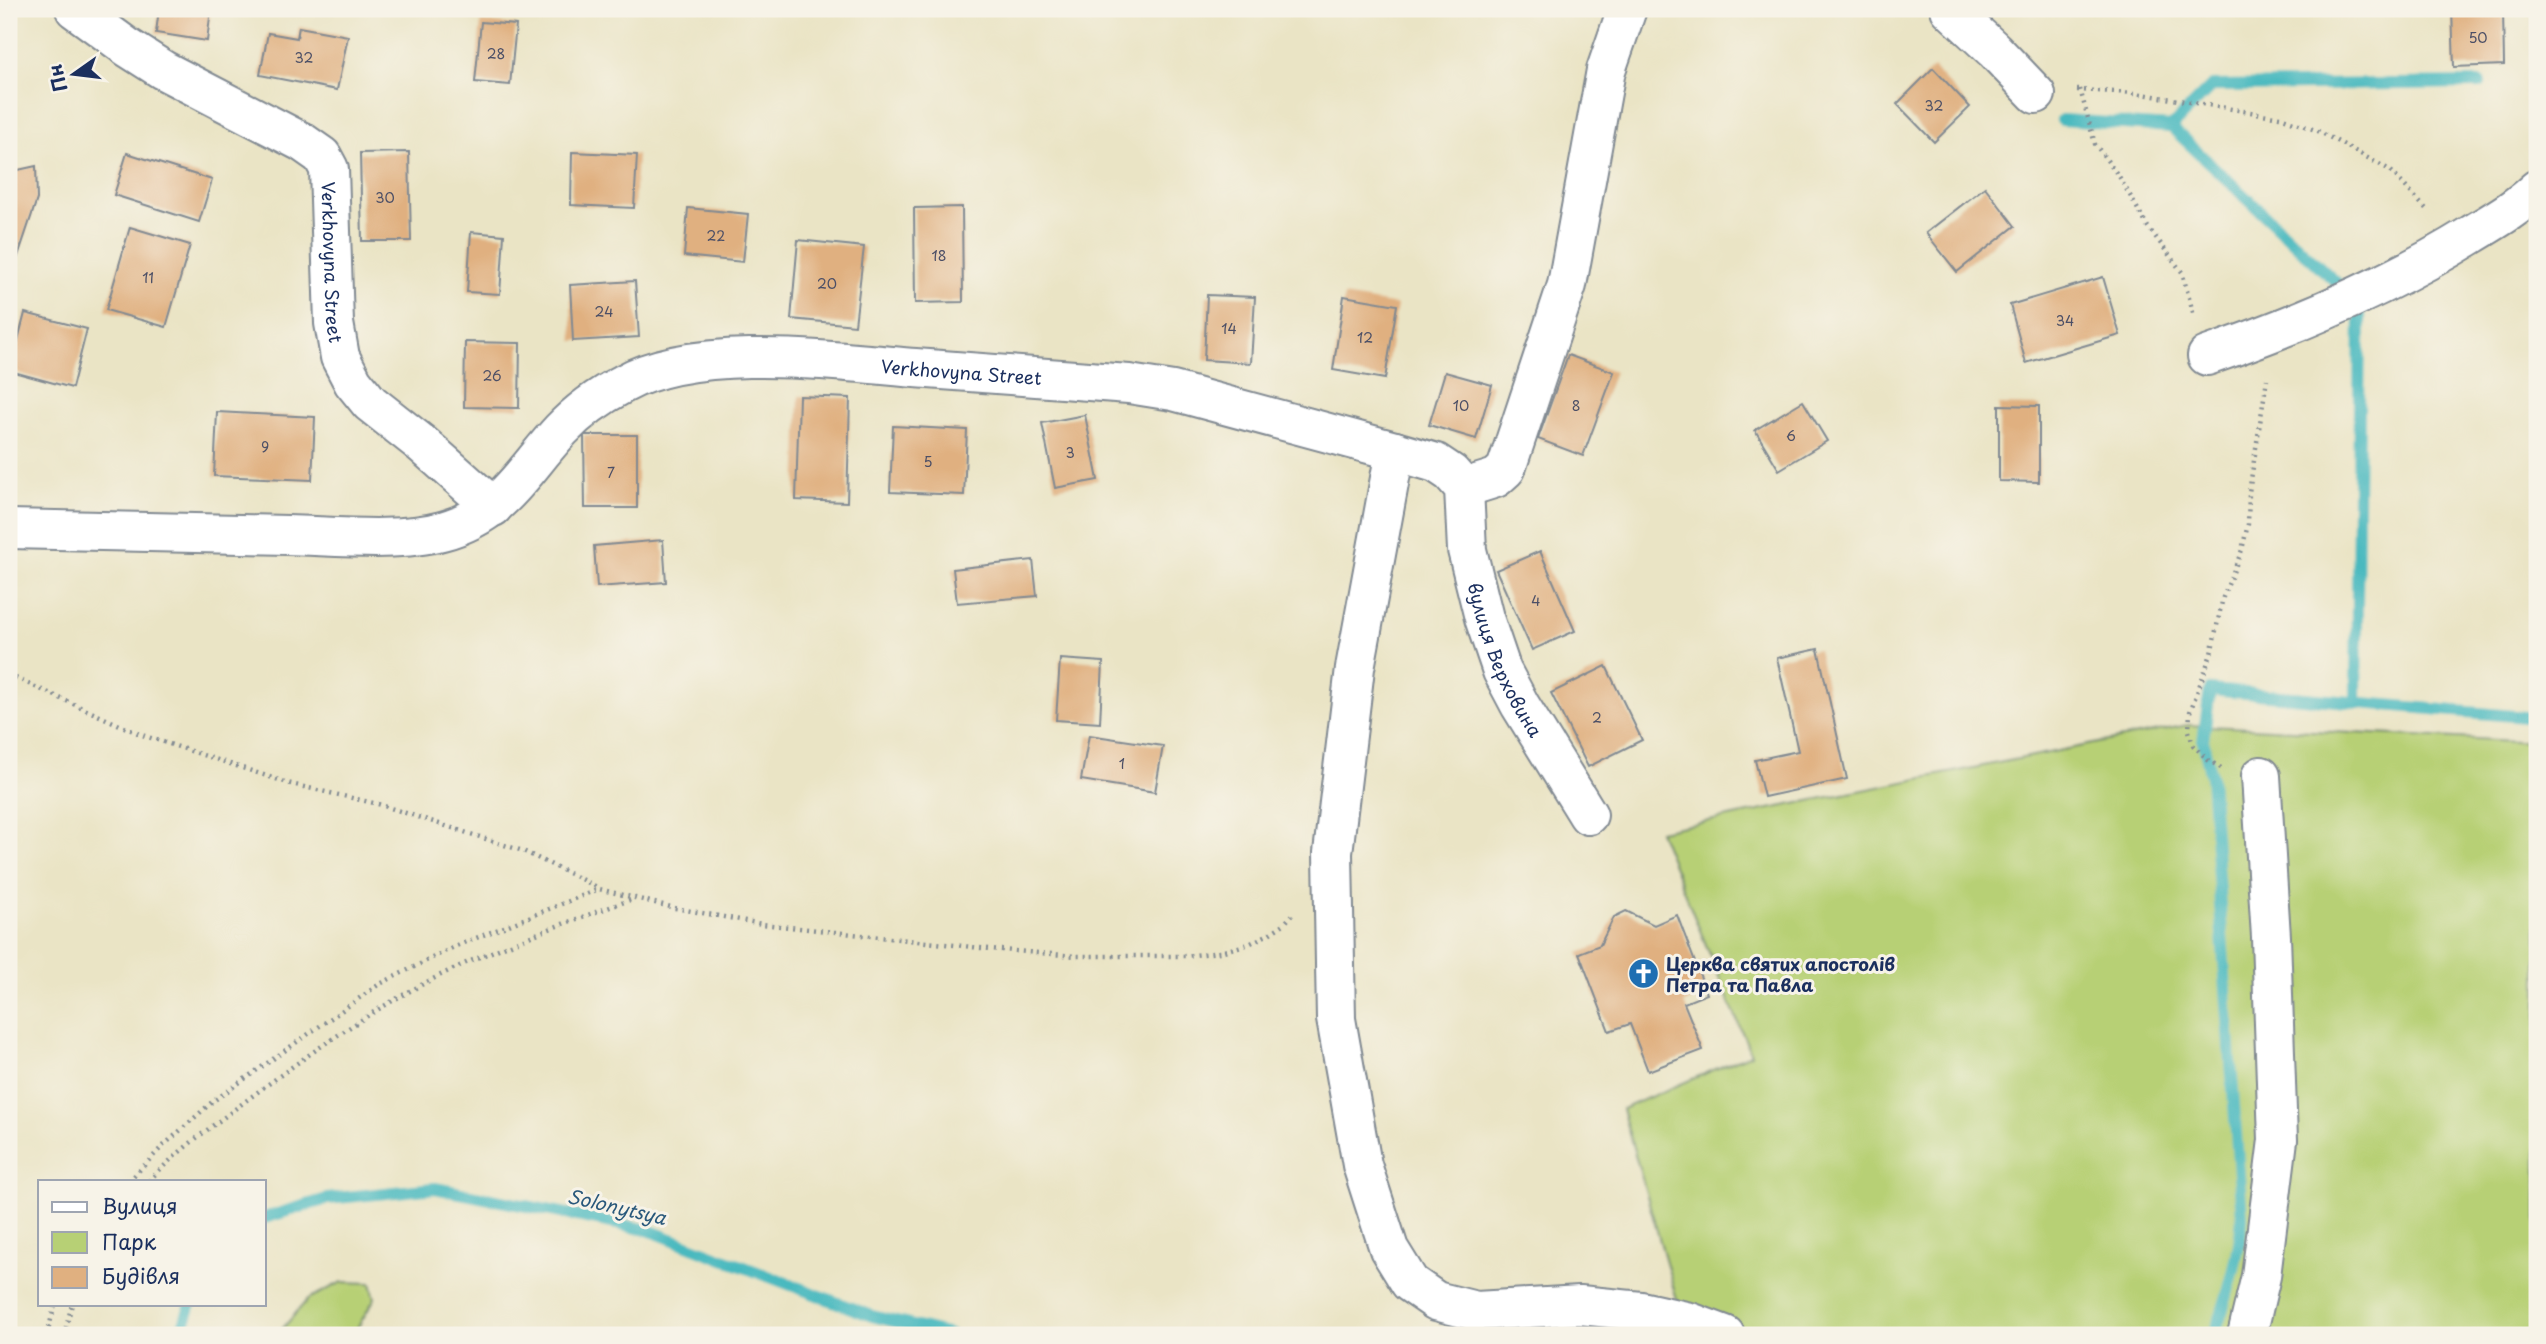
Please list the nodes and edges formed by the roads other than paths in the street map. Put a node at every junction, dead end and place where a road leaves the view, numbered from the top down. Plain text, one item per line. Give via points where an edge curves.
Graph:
1 (75, 9) edge
2 (1627, 9) edge
3 (1950, 9) edge
4 (2036, 94) road end
5 (2537, 189) edge
6 (2207, 356) road end
7 (1395, 451) junction
8 (1464, 488) junction
9 (493, 507) junction
10 (9, 528) edge
11 (2262, 786) road end
12 (1588, 815) dead end
13 (1725, 1335) edge
14 (2247, 1335) edge

1 - 9 street, Verkhovyna Street via 163,70 322,156 329,169 334,323 340,357 370,403
2 - 8 street via 1606,71 1567,285 1506,468 1496,478
3 - 4 street
5 - 6 street via 2522,204 2453,246 2369,290 2274,333
7 - 8 street, Verkhovyna Street via 1436,463
7 - 9 street, Verkhovyna Street via 1173,391 1129,384 806,359 708,360 632,378 599,397 562,429
7 - 13 street via 1354,668 1333,853 1336,1020 1362,1166 1389,1249 1410,1283 1436,1301 1476,1311 1580,1305 1641,1311
8 - 12 street, вулиця Верховина via 1467,550 1502,671
9 - 10 street, Verkhovyna Street via 439,532 395,536
11 - 14 street via 2278,1140 2261,1276

